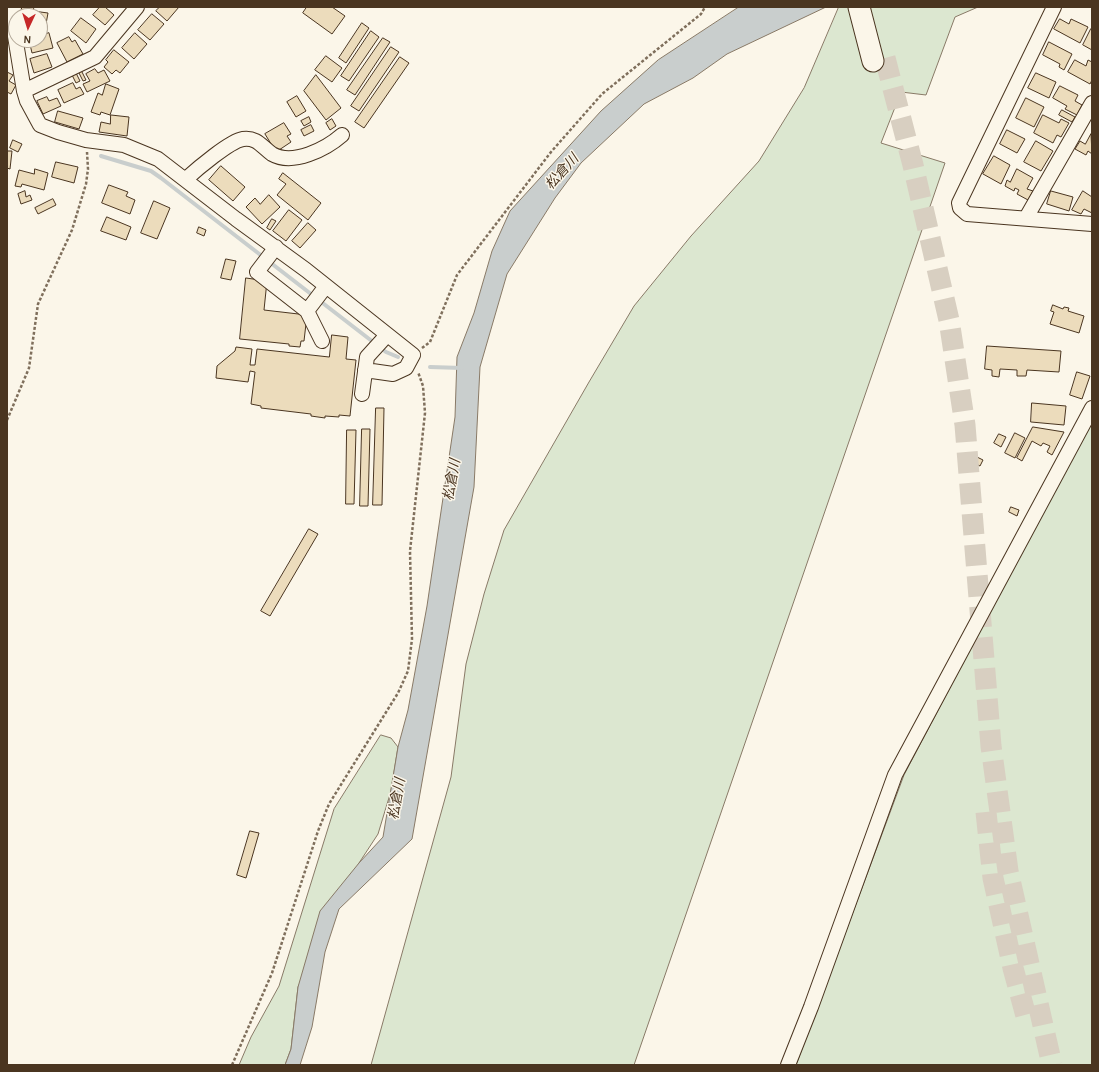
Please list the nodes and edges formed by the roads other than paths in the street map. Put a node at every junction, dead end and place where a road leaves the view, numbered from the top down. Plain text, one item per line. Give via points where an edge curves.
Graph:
1 (14, 7) edge
2 (137, 7) edge
3 (1054, 7) edge
4 (866, 11) edge
5 (879, 59) tunnel mouth
6 (24, 91) junction
7 (1092, 103) edge
8 (342, 135) dead end
9 (186, 179) junction
10 (1026, 218) junction
11 (1092, 224) edge
12 (270, 255) junction
13 (324, 289) junction
14 (309, 308) junction
15 (322, 341) dead end
16 (380, 342) junction
17 (365, 370) junction
18 (362, 394) dead end
19 (1092, 408) edge
20 (788, 1065) edge

1 - 6 street via 13,24
2 - 6 street via 95,57
3 - 10 street via 959,203 960,208 967,214
4 - 5 highway
6 - 9 street via 40,125 86,140 124,145 148,153
7 - 10 street
8 - 9 street via 318,150 292,157 277,156 253,140 239,140
9 - 12 street via 236,219
10 - 11 street
12 - 13 street
12 - 14 street via 257,272
13 - 14 street
13 - 16 street
14 - 15 street
16 - 17 street via 367,357
16 - 17 street via 413,355 406,368 393,374
17 - 18 street
19 - 20 street via 895,775

